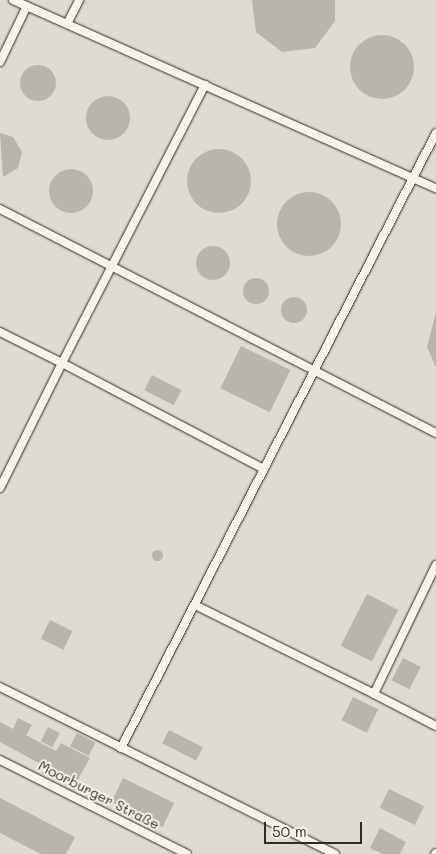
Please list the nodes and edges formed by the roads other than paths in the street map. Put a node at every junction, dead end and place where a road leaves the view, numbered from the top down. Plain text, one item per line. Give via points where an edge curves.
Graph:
1 (13, 0) edge
2 (79, 0) edge
3 (27, 6) junction
4 (67, 24) junction
5 (0, 62) edge
6 (205, 85) junction
7 (436, 133) edge
8 (413, 177) junction
9 (436, 188) edge
10 (0, 209) edge
11 (111, 268) junction
12 (0, 332) edge
13 (62, 363) junction
14 (314, 372) junction
15 (436, 433) edge
16 (264, 469) junction
17 (0, 488) edge
18 (436, 565) edge
19 (195, 605) junction
20 (0, 687) edge
21 (374, 694) junction
22 (436, 726) edge
23 (122, 748) junction
24 (0, 760) edge
25 (187, 854) edge
26 (335, 854) edge

1 - 3 lane
2 - 4 lane
3 - 4 lane
3 - 5 lane
4 - 6 lane
6 - 8 lane
6 - 11 lane
7 - 8 lane
8 - 9 lane
8 - 14 lane
10 - 11 lane
11 - 13 lane
11 - 14 lane
12 - 13 lane
13 - 16 lane
13 - 17 lane
14 - 15 lane
14 - 16 lane
16 - 19 lane
18 - 21 lane
19 - 21 lane
19 - 23 lane
20 - 23 lane
21 - 22 lane
23 - 26 lane
24 - 25 lane, Moorburger Straße

